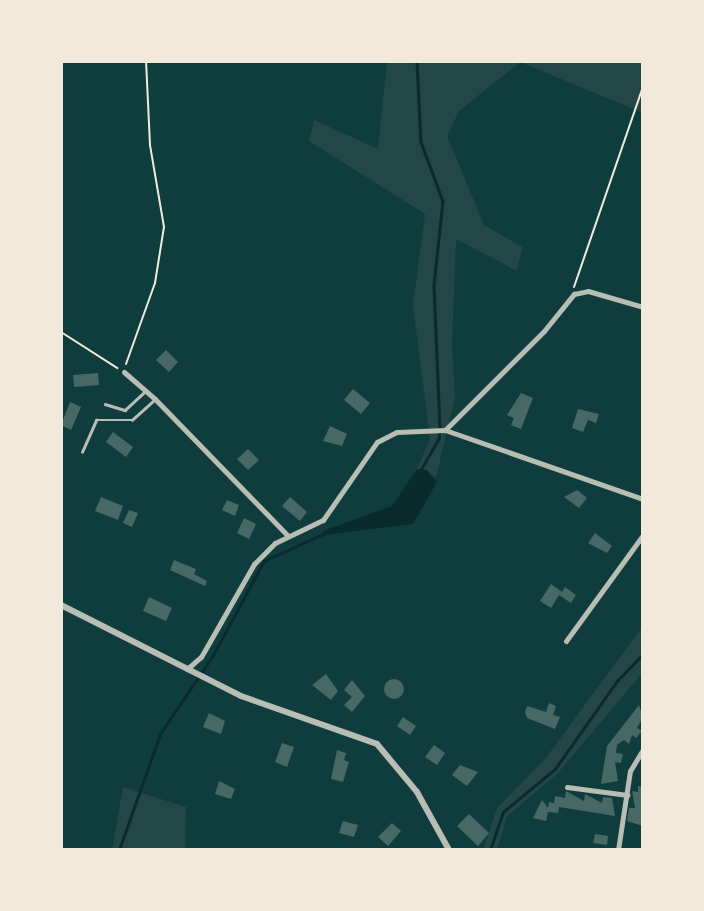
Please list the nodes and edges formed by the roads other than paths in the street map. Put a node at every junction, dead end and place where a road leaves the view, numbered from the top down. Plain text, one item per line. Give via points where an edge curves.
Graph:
1 (643, 307) edge
2 (124, 372) road end
3 (148, 392) junction
4 (155, 399) junction
5 (105, 404) dead end
6 (445, 430) junction
7 (82, 452) dead end
8 (643, 499) edge
9 (288, 536) junction
10 (643, 536) edge
11 (61, 605) edge
12 (566, 641) dead end
13 (190, 670) junction
14 (643, 749) edge
15 (632, 763) junction
16 (643, 765) edge
17 (567, 787) dead end
18 (627, 795) junction
19 (449, 850) edge
20 (618, 850) edge

1 - 6 street via 588,291 574,294 544,331
2 - 3 street
3 - 4 street
3 - 5 lane via 136,396 125,410
4 - 7 lane via 132,420 96,419
4 - 9 street
6 - 8 street
6 - 9 street via 397,432 377,442 323,520
9 - 13 street via 254,564
10 - 12 street
11 - 13 street
13 - 19 street via 286,714 377,744 417,792
14 - 15 street
15 - 16 street
15 - 18 street
17 - 18 street
18 - 20 street

